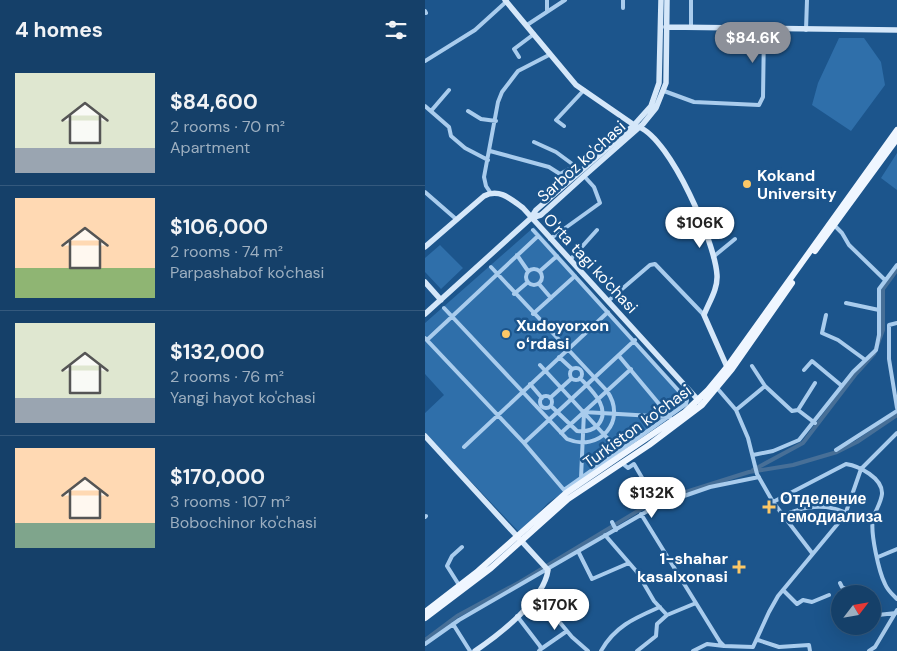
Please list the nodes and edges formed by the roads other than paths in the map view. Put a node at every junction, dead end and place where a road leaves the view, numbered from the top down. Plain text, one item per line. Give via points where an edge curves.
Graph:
1 (547, 0) edge
2 (565, 0) edge
3 (623, 0) edge
4 (661, 0) edge
5 (667, 0) edge
6 (691, 0) edge
7 (807, 0) edge
8 (507, 1) edge
9 (623, 8) dead end
10 (547, 11) junction
11 (527, 25) junction
12 (664, 27) junction
13 (691, 28) junction
14 (764, 29) junction
15 (806, 30) junction
16 (897, 30) edge
17 (534, 34) junction
18 (549, 55) junction
19 (519, 57) dead end
20 (425, 61) edge
21 (449, 90) dead end
22 (584, 90) junction
23 (664, 91) junction
24 (425, 106) edge
25 (653, 107) junction
26 (431, 111) junction
27 (468, 111) dead end
28 (496, 121) junction
29 (564, 126) dead end
30 (637, 126) junction
31 (897, 130) edge
32 (897, 139) edge
33 (534, 142) dead end
34 (490, 151) junction
35 (488, 160) junction
36 (575, 166) junction
37 (580, 171) junction
38 (585, 176) junction
39 (425, 192) edge
40 (490, 192) junction
41 (531, 218) junction
42 (455, 219) junction
43 (834, 225) junction
44 (533, 230) dead end
45 (597, 230) dead end
46 (538, 236) junction
47 (550, 239) junction
48 (735, 239) dead end
49 (425, 247) edge
50 (517, 255) junction
51 (557, 256) junction
52 (713, 257) junction
53 (570, 260) junction
54 (897, 265) edge
55 (491, 267) dead end
56 (529, 271) junction
57 (540, 271) junction
58 (497, 274) junction
59 (575, 276) junction
60 (885, 280) junction
61 (425, 282) edge
62 (528, 282) junction
63 (539, 284) junction
64 (514, 294) junction
65 (551, 298) junction
66 (441, 300) junction
67 (608, 301) junction
68 (846, 303) dead end
69 (445, 308) dead end
70 (879, 310) junction
71 (609, 312) junction
72 (425, 314) edge
73 (533, 314) junction
74 (704, 315) junction
75 (827, 315) dead end
76 (453, 316) junction
77 (897, 323) edge
78 (880, 324) junction
79 (888, 325) junction
80 (426, 339) edge
81 (635, 340) junction
82 (567, 350) junction
83 (619, 356) junction
84 (559, 357) junction
85 (864, 359) junction
86 (540, 365) dead end
87 (751, 366) dead end
88 (727, 367) junction
89 (572, 369) junction
90 (631, 369) junction
91 (544, 370) junction
92 (804, 370) dead end
93 (571, 378) junction
94 (580, 378) junction
95 (594, 378) junction
96 (815, 383) dead end
97 (530, 384) junction
98 (586, 385) junction
99 (765, 386) junction
100 (842, 386) junction
101 (560, 388) junction
102 (717, 388) junction
103 (607, 391) junction
104 (522, 392) junction
105 (542, 398) junction
106 (550, 398) junction
107 (572, 399) junction
108 (598, 399) junction
109 (700, 403) junction
110 (551, 406) junction
111 (736, 410) junction
112 (798, 410) junction
113 (897, 410) edge
114 (584, 412) junction
115 (557, 413) junction
116 (603, 413) junction
117 (615, 413) junction
118 (497, 416) junction
119 (670, 417) junction
120 (549, 420) junction
121 (815, 423) junction
122 (569, 426) junction
123 (596, 427) junction
124 (582, 432) junction
125 (561, 434) junction
126 (604, 434) junction
127 (897, 434) edge
128 (425, 436) edge
129 (892, 438) junction
130 (610, 441) dead end
131 (524, 443) junction
132 (581, 443) junction
133 (897, 444) edge
134 (464, 447) dead end
135 (836, 450) dead end
136 (753, 455) junction
137 (622, 463) junction
138 (861, 469) junction
139 (758, 475) junction
140 (581, 478) junction
141 (773, 502) junction
142 (658, 505) junction
143 (845, 513) junction
144 (641, 514) junction
145 (783, 516) junction
146 (612, 522) dead end
147 (616, 530) junction
148 (605, 535) junction
149 (519, 538) junction
150 (462, 547) dead end
151 (897, 549) edge
152 (578, 551) junction
153 (812, 554) junction
154 (878, 557) junction
155 (629, 563) junction
156 (548, 570) junction
157 (459, 586) junction
158 (783, 590) junction
159 (829, 594) dead end
160 (537, 595) junction
161 (897, 599) edge
162 (696, 603) junction
163 (660, 607) junction
164 (425, 612) edge
165 (896, 612) edge
166 (881, 614) edge
167 (667, 615) junction
168 (517, 616) junction
169 (425, 618) edge
170 (453, 624) junction
171 (567, 631) junction
172 (758, 640) junction
173 (425, 644) edge
174 (724, 646) junction
175 (484, 648) edge
176 (755, 648) edge
177 (540, 650) edge
178 (470, 651) edge
179 (475, 651) edge
180 (588, 651) edge
181 (601, 651) edge
182 (637, 651) edge
183 (693, 651) edge
184 (749, 651) edge
185 (809, 651) edge
186 (869, 651) edge

1 - 10 street
2 - 10 street
3 - 9 street
4 - 12 main road
5 - 12 main road
6 - 13 street
7 - 15 street
8 - 11 main road
8 - 20 street via 475,30
10 - 11 street
11 - 17 main road
12 - 13 main road
12 - 23 main road
12 - 25 main road via 659,83
13 - 14 main road
14 - 15 main road
14 - 23 street via 763,97 759,105 694,102
15 - 16 main road
17 - 18 main road
17 - 19 street via 514,49
18 - 22 main road
18 - 28 street via 518,71 498,102
21 - 26 street
22 - 29 street via 556,120
22 - 30 main road
23 - 25 main road
24 - 26 street
25 - 30 main road, Sarboz ko'chasi
26 - 35 street via 449,127 451,136
27 - 28 street via 481,119
28 - 34 street
30 - 37 main road, Sarboz ko'chasi
30 - 38 main road, Sarboz ko'chasi
30 - 52 main road via 648,132 665,151 700,218
31 - 88 main road, Turkiston ko'chasi
32 - 43 main road, Turkiston ko'chasi
33 - 36 street
34 - 35 street
34 - 36 street via 549,167 560,174
35 - 40 street via 485,177
36 - 37 street
37 - 41 main road, Sarboz ko'chasi via 535,210
38 - 41 main road, Sarboz ko'chasi via 541,215
38 - 47 street via 600,203
39 - 42 street
40 - 41 main road, O'rta tagi ko'chasi via 506,195
40 - 42 main road
41 - 47 main road, O'rta tagi ko'chasi
41 - 66 main road
42 - 49 main road
43 - 60 street via 849,245
43 - 102 main road, Turkiston ko'chasi
44 - 46 street
45 - 53 street
46 - 50 street
46 - 51 street
47 - 53 main road, O'rta tagi ko'chasi
48 - 52 street
50 - 56 street
50 - 58 street
51 - 57 street
51 - 59 street
52 - 74 main road via 716,288
53 - 67 main road, O'rta tagi ko'chasi
54 - 60 street
55 - 58 street
56 - 57 street
56 - 62 street via 526,275
57 - 63 street
58 - 64 street
58 - 76 street
59 - 65 street
59 - 71 street
60 - 70 street via 879,289
61 - 66 main road
62 - 63 street
62 - 64 street
63 - 65 street
64 - 73 street
65 - 73 street
66 - 72 main road
67 - 74 street via 655,264
67 - 109 main road, O'rta tagi ko'chasi
68 - 70 street
69 - 76 street
70 - 78 street
71 - 81 street
71 - 82 street
73 - 82 street
74 - 88 main road
75 - 85 street via 822,333
76 - 80 street
76 - 104 street
77 - 79 street
78 - 79 street
78 - 85 street via 876,350
79 - 113 street via 890,372
80 - 118 street
81 - 83 street
81 - 119 street via 687,400
82 - 84 street
82 - 95 street
83 - 90 street
83 - 95 street
84 - 89 street
84 - 91 street
85 - 100 street
86 - 91 street
87 - 99 street
88 - 109 main road, Turkiston ko'chasi
89 - 93 street
89 - 94 street via 580,370
90 - 103 street
90 - 119 street
91 - 97 street
91 - 101 street
92 - 100 street via 812,362
93 - 94 street
93 - 101 street
94 - 98 street
95 - 98 street
95 - 103 street
96 - 112 street
97 - 104 street
97 - 105 street
98 - 107 street
98 - 108 street
99 - 111 street
99 - 112 street via 792,412
100 - 121 street
101 - 106 street
101 - 107 street
102 - 109 main road, Turkiston ko'chasi
102 - 111 street
103 - 108 street
103 - 117 street
104 - 118 street
104 - 120 street
105 - 106 street
105 - 110 street via 542,406
106 - 110 street
107 - 114 street
107 - 115 street
108 - 114 street
108 - 116 street
109 - 137 main road, Turkiston ko'chasi
109 - 149 main road, Turkiston ko'chasi via 566,493
110 - 115 street
111 - 136 street
112 - 121 street
113 - 135 street
114 - 116 street
114 - 122 street
114 - 123 street
114 - 124 street
115 - 120 street
115 - 122 street
116 - 117 street
116 - 123 street
117 - 119 street
117 - 126 street via 614,422
118 - 131 street
118 - 134 street
119 - 140 street
120 - 125 street
120 - 131 street
121 - 136 street via 790,446
122 - 124 street
122 - 125 street
123 - 124 street
123 - 126 street
124 - 132 street
125 - 132 street
126 - 130 street
126 - 132 street via 593,442
127 - 129 street
128 - 149 main road
129 - 133 street
129 - 138 street
131 - 140 street via 564,490
132 - 140 street
136 - 139 street
137 - 142 street via 628,468 634,464
137 - 149 main road, Turkiston ko'chasi via 568,498
138 - 141 street via 849,464 842,466
138 - 143 street
138 - 154 street via 879,481 881,486 881,497 873,520
139 - 141 street
139 - 142 street
141 - 145 street
142 - 144 street
143 - 145 street via 832,508 807,507
143 - 153 street
144 - 147 street
144 - 162 street
145 - 153 street
146 - 147 street
147 - 148 street
148 - 152 street
148 - 155 street
149 - 156 main road
149 - 157 main road, Turkiston ko'chasi
149 - 169 main road, Turkiston ko'chasi via 491,568
150 - 157 street via 447,566
151 - 154 street
152 - 155 street via 592,579
152 - 156 street
153 - 158 street
154 - 161 street via 884,583
155 - 163 street
156 - 160 main road via 547,581
156 - 170 street
157 - 164 main road, Turkiston ko'chasi
158 - 159 street via 797,604 803,600 812,602
158 - 172 street via 769,612
160 - 168 main road
160 - 171 street
162 - 167 street
162 - 174 street
163 - 167 street
163 - 181 street via 625,623 609,637
165 - 166 street
165 - 186 street via 875,647
167 - 182 street via 657,624 656,636
168 - 175 main road
168 - 177 street
170 - 173 street
170 - 178 street
171 - 177 street
171 - 180 street
172 - 176 street
172 - 185 street via 779,647 809,645
174 - 176 street
174 - 183 street via 707,644
175 - 179 main road
176 - 184 street

